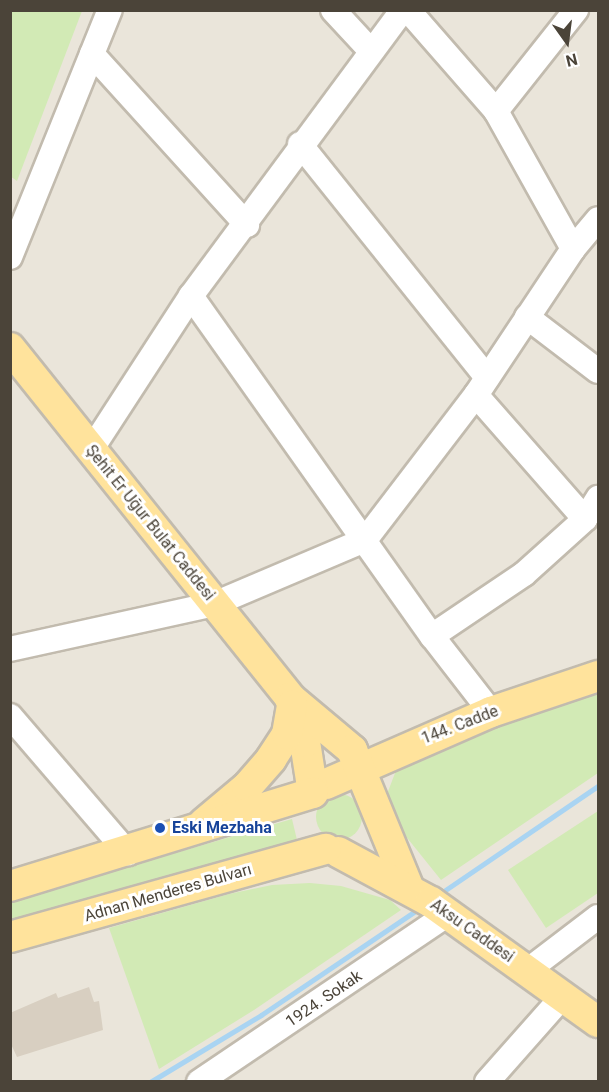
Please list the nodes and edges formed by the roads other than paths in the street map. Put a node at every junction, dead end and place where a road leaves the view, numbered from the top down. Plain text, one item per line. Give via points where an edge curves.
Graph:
1 (110, 10) edge
2 (333, 10) edge
3 (403, 10) edge
4 (408, 10) edge
5 (576, 10) edge
6 (371, 51) junction
7 (92, 54) junction
8 (496, 111) junction
9 (300, 144) junction
10 (598, 219) edge
11 (247, 225) junction
12 (573, 249) junction
13 (10, 257) edge
14 (191, 296) junction
15 (527, 317) junction
16 (10, 348) edge
17 (598, 370) edge
18 (482, 386) junction
19 (91, 450) junction
20 (598, 498) edge
21 (585, 519) junction
22 (365, 540) junction
23 (214, 604) junction
24 (432, 636) junction
25 (10, 649) edge
26 (598, 676) edge
27 (291, 702) junction
28 (491, 712) junction
29 (10, 716) edge
30 (360, 766) junction
31 (320, 789) junction
32 (374, 804) junction
33 (175, 839) junction
34 (332, 851) junction
35 (128, 853) junction
36 (234, 874) junction
37 (10, 886) edge
38 (409, 889) junction
39 (448, 914) junction
40 (598, 917) edge
41 (10, 938) edge
42 (527, 971) junction
43 (563, 996) junction
44 (598, 1022) edge
45 (226, 1075) edge
46 (199, 1082) edge
47 (487, 1082) edge

1 - 7 street
2 - 6 street
3 - 6 street
4 - 8 street
5 - 8 street
6 - 9 street
7 - 11 street
7 - 13 street
8 - 12 street
9 - 11 street
9 - 18 street
10 - 12 street
11 - 14 street
12 - 15 street
14 - 19 street
14 - 22 street
15 - 17 street
15 - 18 street
16 - 19 main road, Şehit Er Uğur Bulat Caddesi
18 - 21 street
18 - 22 street
19 - 23 main road, Şehit Er Uğur Bulat Caddesi
20 - 21 street
21 - 24 street via 524,574
22 - 23 street
22 - 24 street
23 - 25 street
23 - 27 main road, Şehit Er Uğur Bulat Caddesi
24 - 28 street
26 - 28 main road, 144. Cadde
27 - 30 main road, Şehit Er Uğur Bulat Caddesi via 346,743
27 - 31 main road, Şehit Er Uğur Bulat Caddesi
27 - 33 main road via 286,734 260,774 223,809
28 - 30 main road, 144. Cadde
29 - 35 street
30 - 31 main road, 144. Cadde
30 - 32 main road, Şehit Er Uğur Bulat Caddesi
31 - 32 main road via 349,782 359,786
31 - 33 main road
31 - 34 main road via 305,810 305,822 309,834
32 - 34 main road via 375,826 369,837 355,848
32 - 38 main road, Şehit Er Uğur Bulat Caddesi
33 - 35 main road
34 - 36 main road, Adnan Menderes Bulvarı
34 - 38 main road, Aksu Caddesi
35 - 37 main road
36 - 38 main road via 313,869
36 - 41 main road, Adnan Menderes Bulvarı
38 - 39 main road, Aksu Caddesi
39 - 42 main road, Aksu Caddesi
39 - 45 street, 1924. Sokak
40 - 42 street
42 - 43 main road, Aksu Caddesi
43 - 44 main road, Aksu Caddesi
43 - 47 street
45 - 46 street, 1924. Sokak

